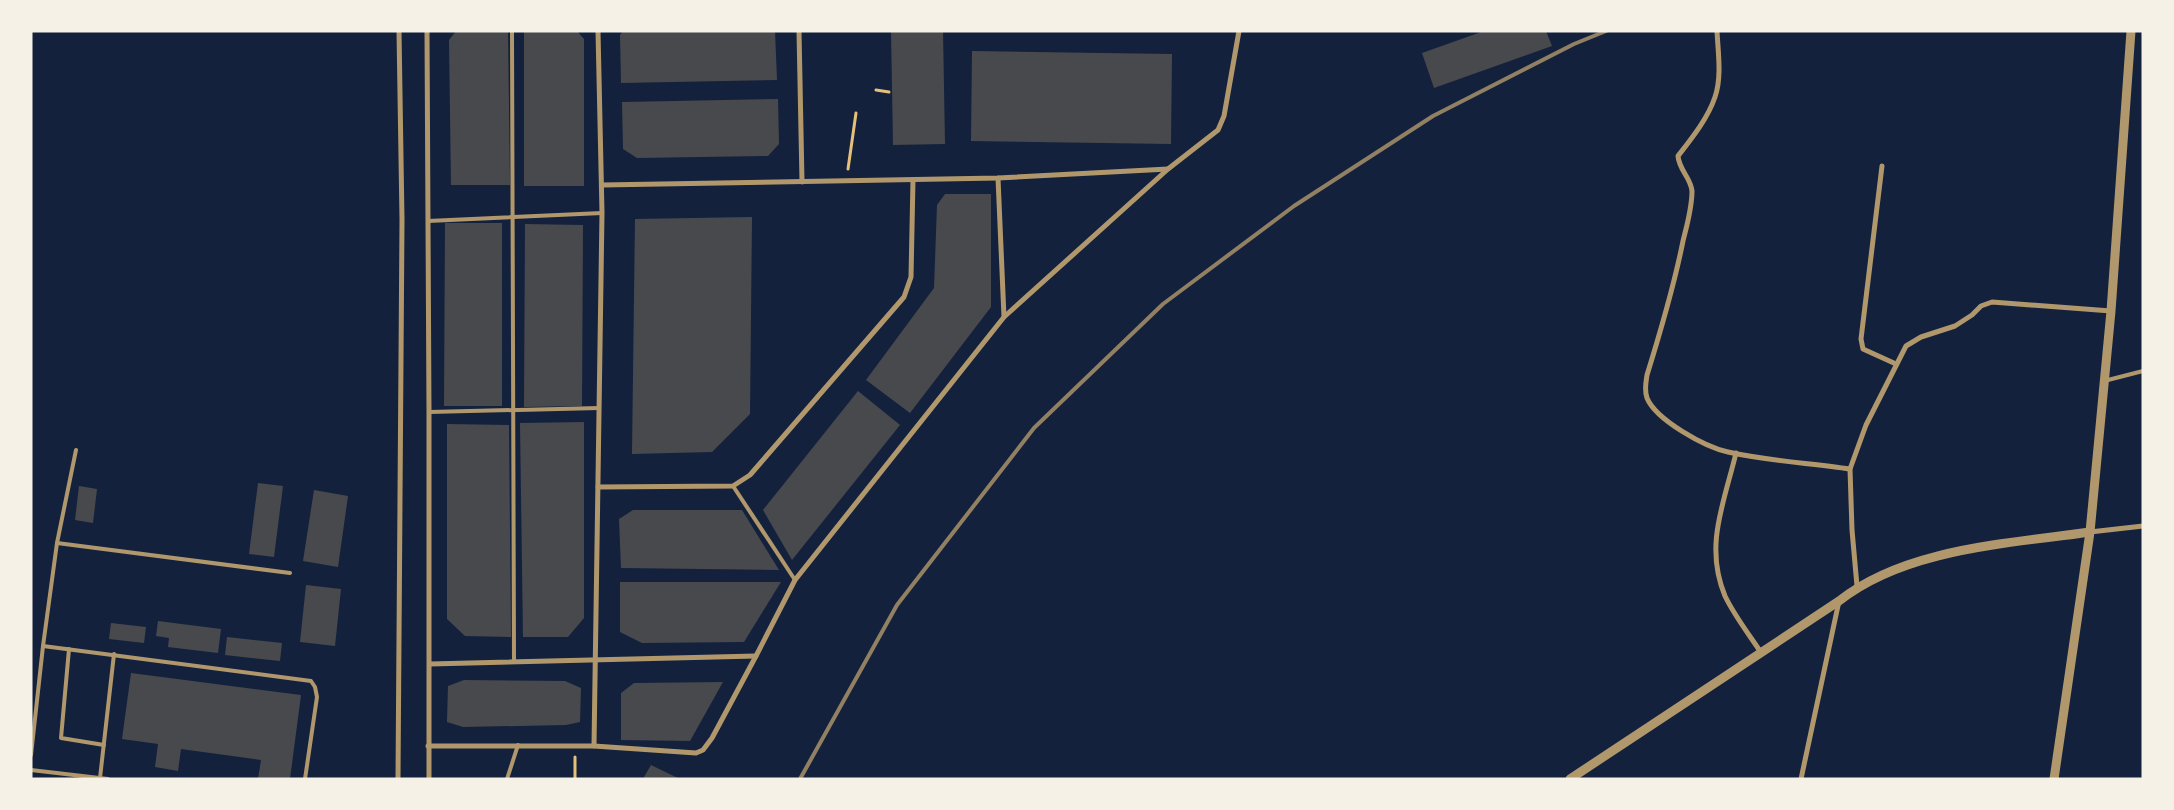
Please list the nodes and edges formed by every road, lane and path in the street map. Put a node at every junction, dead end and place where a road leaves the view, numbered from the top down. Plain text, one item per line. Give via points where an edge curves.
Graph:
1 (399, 31) edge
2 (427, 31) edge
3 (512, 31) edge
4 (598, 31) edge
5 (799, 31) edge
6 (1239, 31) edge
7 (1717, 31) edge
8 (2130, 31) edge
9 (876, 90) dead end
10 (889, 92) dead end
11 (856, 113) dead end
12 (1882, 166) dead end
13 (1168, 169) junction
14 (998, 178) junction
15 (913, 180) junction
16 (846, 181) junction
17 (802, 182) junction
18 (602, 185) junction
19 (602, 213) junction
20 (513, 218) junction
21 (428, 221) junction
22 (2111, 310) junction
23 (1004, 317) junction
24 (1896, 364) junction
25 (2143, 371) edge
26 (2104, 381) junction
27 (599, 408) junction
28 (515, 410) junction
29 (430, 412) junction
30 (76, 450) dead end
31 (1736, 453) junction
32 (1850, 469) junction
33 (733, 486) junction
34 (598, 487) junction
35 (2143, 526) edge
36 (2090, 532) junction
37 (57, 543) junction
38 (290, 573) dead end
39 (794, 580) junction
40 (1857, 586) junction
41 (1838, 601) junction
42 (43, 646) junction
43 (69, 649) junction
44 (1760, 651) junction
45 (114, 654) junction
46 (756, 656) junction
47 (596, 660) junction
48 (514, 662) junction
49 (430, 664) junction
50 (104, 745) junction
51 (518, 745) junction
52 (428, 746) junction
53 (575, 746) junction
54 (594, 746) junction
55 (31, 755) edge
56 (31, 770) edge
57 (100, 778) edge
58 (108, 779) edge
59 (306, 779) edge
60 (398, 779) edge
61 (429, 779) edge
62 (506, 779) edge
63 (575, 779) edge
64 (1570, 779) edge
65 (1800, 779) edge
66 (2054, 779) edge

1 - 60 street via 402,220
2 - 21 street
3 - 20 lane
4 - 18 street
5 - 17 street
6 - 13 street via 1224,116 1218,130
7 - 31 street via 1719,70 1716,96 1708,114 1678,156 1692,189 1691,205 1676,274 1646,375 1646,392 1663,420 1712,447
8 - 22 street
9 - 10 path
11 - 16 path
12 - 24 street via 1861,339 1863,349
13 - 14 street
13 - 23 street
14 - 15 street
14 - 23 street
15 - 16 street
15 - 33 street via 911,277 904,297 750,475
16 - 17 street
17 - 18 street
18 - 19 street
19 - 20 lane
19 - 27 street
20 - 21 lane
20 - 28 lane
21 - 29 street
22 - 24 street via 1986,303 1955,326 1913,341 1906,346
22 - 26 street
23 - 39 street
24 - 32 street via 1866,426
25 - 26 lane
26 - 36 street
27 - 28 lane
27 - 34 street
28 - 29 lane
28 - 48 lane
29 - 49 street
30 - 37 lane
31 - 32 street
31 - 44 street via 1717,532 1716,569 1726,598
32 - 40 street
33 - 34 street
33 - 39 lane
34 - 47 street
35 - 36 street
36 - 40 street via 1938,555
36 - 66 street
37 - 38 lane
37 - 42 lane
39 - 46 street
40 - 41 street
41 - 44 street
41 - 65 street
42 - 43 lane
42 - 55 lane
43 - 45 lane
43 - 50 lane via 61,738
44 - 64 street
45 - 50 lane
45 - 59 lane via 311,681 317,697
46 - 47 street
46 - 54 street via 712,738 700,751
47 - 48 street
47 - 54 street
48 - 49 street
49 - 52 street
50 - 57 lane
51 - 52 street
51 - 53 street
51 - 62 lane
52 - 61 street
53 - 54 street
53 - 63 path
56 - 57 lane
57 - 58 lane

